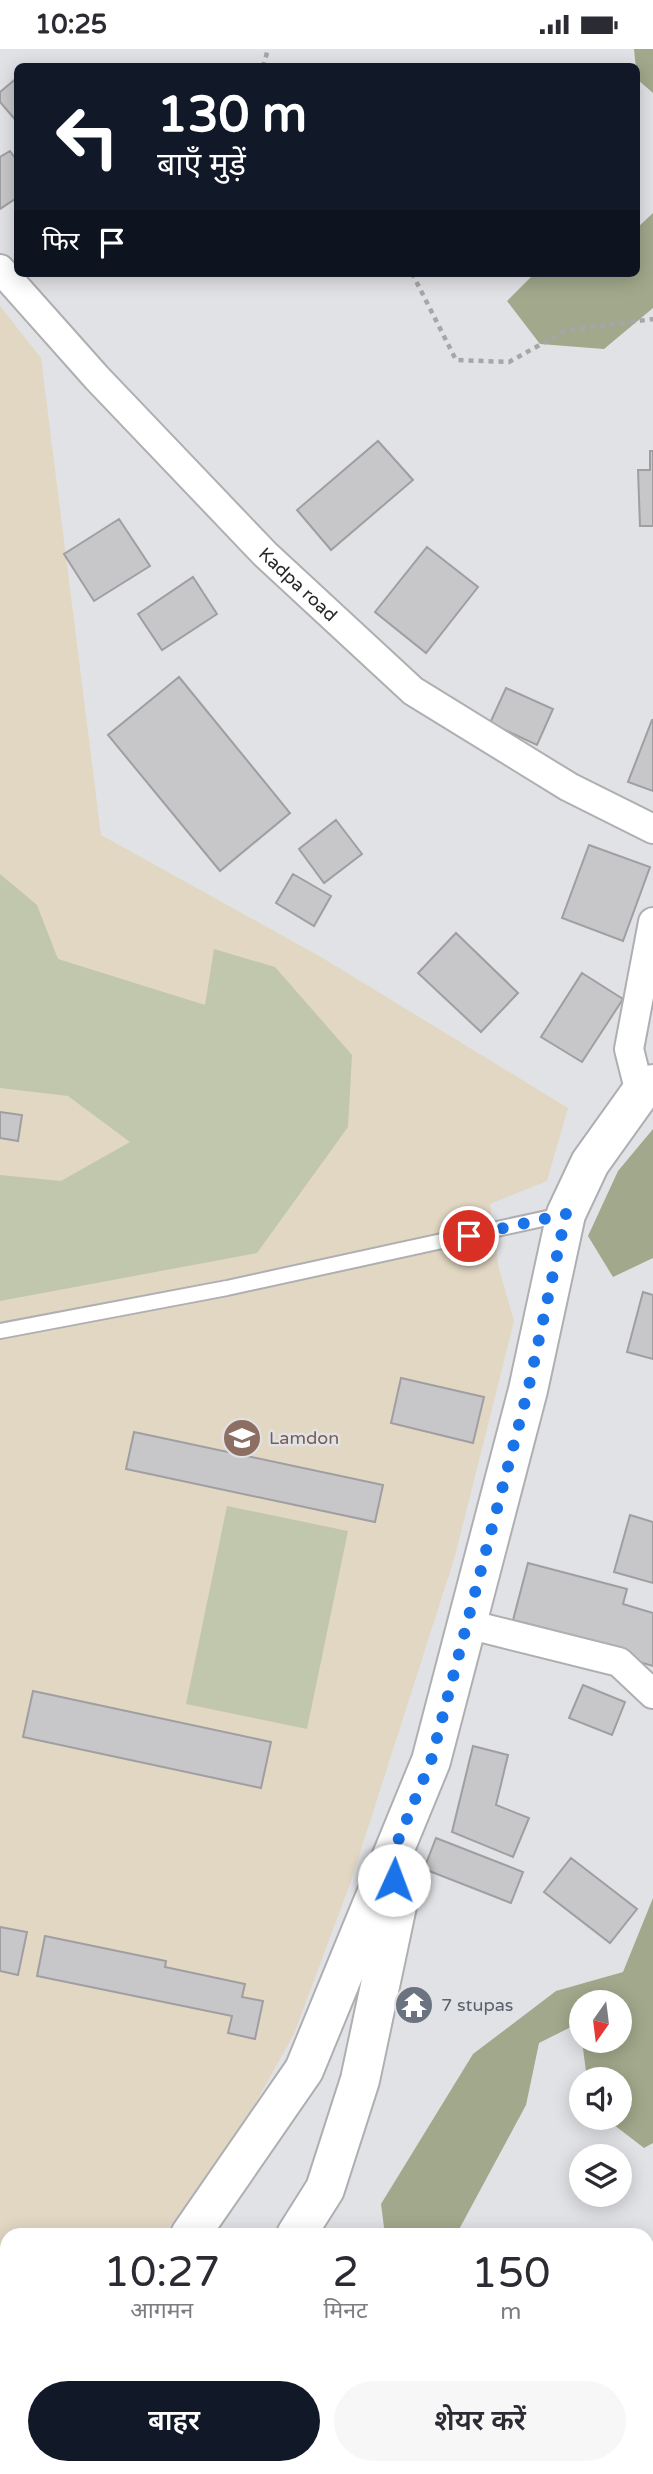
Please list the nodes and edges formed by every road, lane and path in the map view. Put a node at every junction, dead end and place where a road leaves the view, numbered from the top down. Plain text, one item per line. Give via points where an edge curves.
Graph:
1 (0, 269) edge
2 (414, 277) edge
3 (653, 319) edge
4 (653, 829) edge
5 (653, 922) edge
6 (647, 1089) edge
7 (566, 1214) junction
8 (0, 1331) edge
9 (467, 1624) junction
10 (653, 1694) edge
11 (390, 1860) junction
12 (195, 2228) edge
13 (300, 2228) edge

1 - 4 street, Kadpa road via 265,554 412,691 569,787
2 - 3 path via 456,360 509,362 565,331
5 - 6 street via 629,1049
6 - 7 main road via 590,1163
7 - 8 lane via 227,1288
7 - 9 main road via 528,1390
9 - 10 street via 619,1662
9 - 11 main road via 431,1761
11 - 12 main road via 304,2070
11 - 13 main road via 398,1901 360,2080 325,2189

